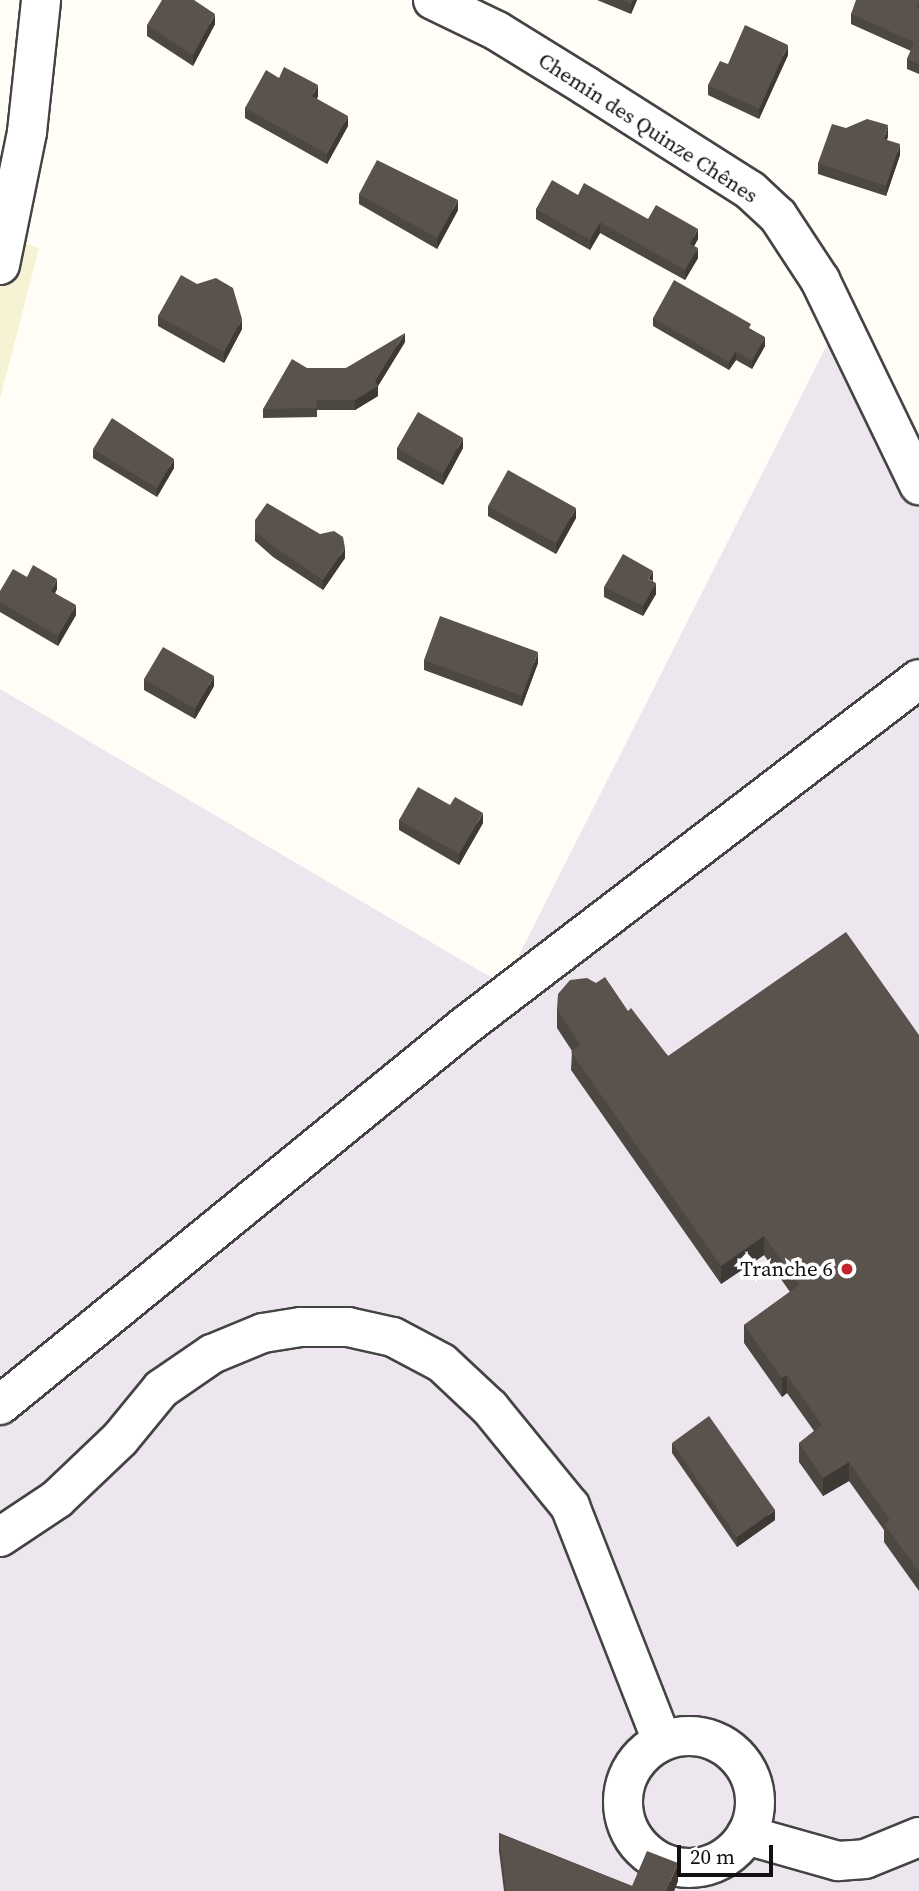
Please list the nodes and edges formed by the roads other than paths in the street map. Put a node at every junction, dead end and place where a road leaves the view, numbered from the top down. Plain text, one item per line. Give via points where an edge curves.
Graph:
1 (41, 0) edge
2 (433, 0) edge
3 (0, 265) edge
4 (919, 485) edge
5 (913, 695) edge
6 (0, 1405) edge
7 (0, 1537) edge
8 (662, 1741) junction
9 (746, 1835) junction
10 (919, 1837) edge

1 - 3 street via 27,132
2 - 4 street, Chemin des Quinze Chênes via 497,31 598,94 751,190 778,216 820,279
5 - 6 street via 465,1026
7 - 8 street via 57,1499 120,1439 161,1389 212,1354 263,1334 301,1327 348,1327 393,1336 442,1363 491,1408 570,1506
8 - 9 street via 697,1736 714,1740 738,1757 753,1783 755,1810
8 - 9 street via 631,1768 623,1795 626,1823 645,1852 674,1867 698,1868 719,1861
9 - 10 street via 838,1861 865,1859

